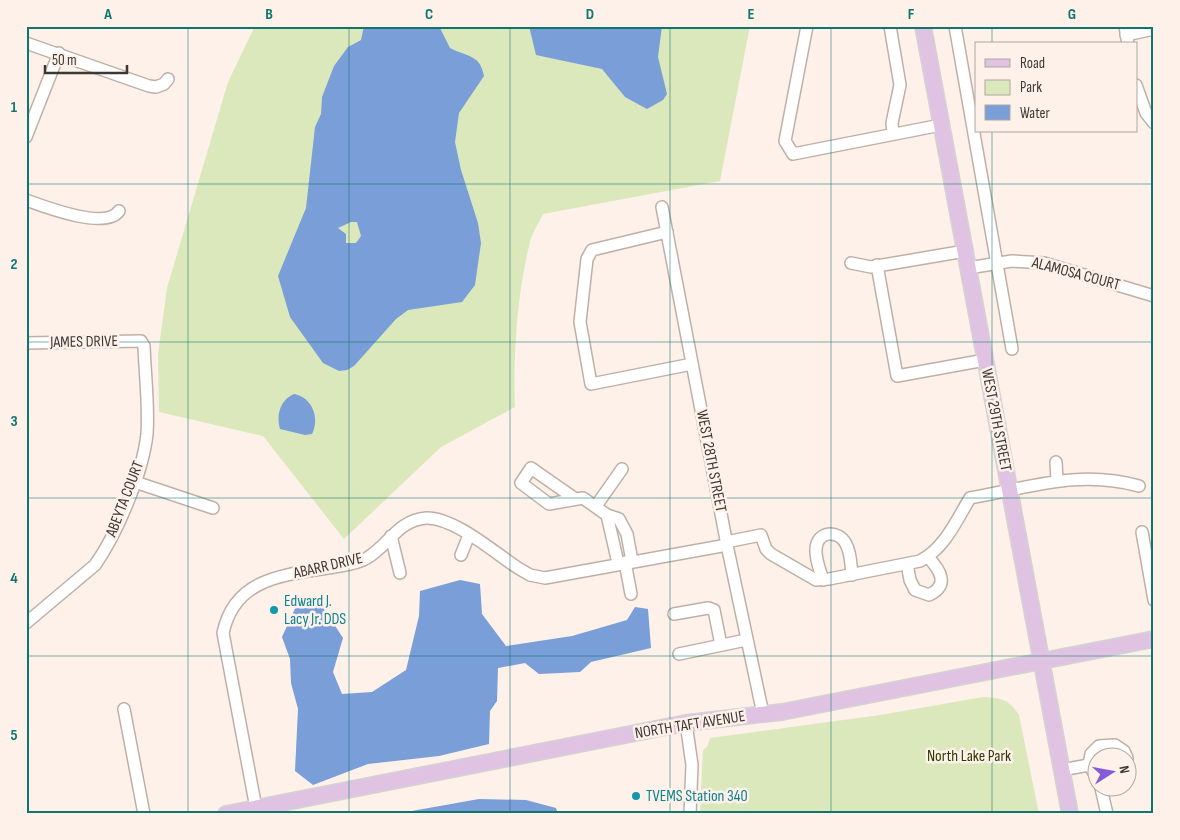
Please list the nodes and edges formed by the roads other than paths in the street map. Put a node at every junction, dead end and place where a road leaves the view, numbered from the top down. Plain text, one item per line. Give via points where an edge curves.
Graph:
1 (807, 26) edge
2 (890, 26) edge
3 (923, 26) edge
4 (955, 26) edge
5 (1154, 29) edge
6 (1126, 35) edge
7 (26, 43) edge
8 (59, 53) junction
9 (168, 79) dead end
10 (1138, 91) edge
11 (1154, 123) edge
12 (941, 125) junction
13 (893, 134) junction
14 (26, 137) edge
15 (26, 200) edge
16 (662, 207) dead end
17 (120, 211) dead end
18 (667, 232) junction
19 (965, 251) junction
20 (851, 263) dead end
21 (996, 264) junction
22 (877, 265) junction
23 (968, 268) junction
24 (1154, 296) edge
25 (141, 341) joint
26 (26, 343) edge
27 (1012, 349) dead end
28 (985, 360) junction
29 (692, 364) junction
30 (1056, 462) dead end
31 (622, 469) dead end
32 (1057, 480) junction
33 (135, 482) junction
34 (1139, 486) dead end
35 (1010, 491) junction
36 (574, 498) dead end
37 (596, 506) junction
38 (213, 508) dead end
39 (1142, 532) dead end
40 (469, 535) junction
41 (391, 536) junction
42 (726, 544) junction
43 (461, 555) dead end
44 (928, 557) junction
45 (625, 562) junction
46 (907, 564) junction
47 (400, 573) dead end
48 (852, 575) junction
49 (822, 580) junction
50 (631, 594) dead end
51 (1154, 600) edge
52 (674, 614) dead end
53 (26, 623) edge
54 (1154, 639) edge
55 (746, 640) junction
56 (721, 645) junction
57 (679, 654) dead end
58 (1042, 660) junction
59 (124, 709) dead end
60 (762, 714) junction
61 (686, 723) junction
62 (1099, 748) edge
63 (1121, 748) edge
64 (1088, 765) edge
65 (1062, 770) junction
66 (1103, 798) edge
67 (256, 808) junction
68 (144, 814) edge
69 (226, 814) edge
70 (690, 814) edge
71 (1070, 814) edge
72 (1106, 814) edge

1 - 13 street via 785,141 788,149 793,154
2 - 13 street via 900,85 892,123
3 - 12 main road, WEST 29TH STREET
4 - 21 street
5 - 6 street
7 - 8 street
8 - 9 street via 149,86 156,87
8 - 14 street
10 - 11 street via 1146,113
12 - 13 street
12 - 19 main road, WEST 29TH STREET
15 - 17 street via 96,218 112,217
16 - 18 street, WEST 28TH STREET
18 - 29 street, WEST 28TH STREET
18 - 29 street via 592,250 587,259 580,322 591,384
19 - 22 street
19 - 23 main road, WEST 29TH STREET
20 - 22 street
21 - 23 street, ALAMOSA COURT
21 - 24 street, ALAMOSA COURT via 1044,263
21 - 27 street
22 - 28 street via 897,376
23 - 28 main road, WEST 29TH STREET
25 - 26 street, JAMES DRIVE
25 - 33 street, ABEYTA COURT via 144,346 148,419 145,447
28 - 35 main road, WEST 29TH STREET
29 - 42 street, WEST 28TH STREET
30 - 32 street
31 - 37 street
32 - 34 street via 1102,478
32 - 35 street
33 - 38 street
33 - 53 street, ABEYTA COURT via 118,523 94,565
35 - 44 street via 970,498 945,540
35 - 58 main road, WEST 29TH STREET
36 - 37 street via 583,498
37 - 45 street via 608,516
39 - 51 street
40 - 41 street, ABARR DRIVE via 448,522 425,518 407,524
40 - 43 street
40 - 45 street, ABARR DRIVE via 535,577
41 - 47 street
41 - 67 street, ABARR DRIVE via 366,558 355,563 260,582 244,594 228,616 223,633 224,644
42 - 45 street, ABARR DRIVE
42 - 49 street, ABARR DRIVE via 761,535 771,554 816,580
42 - 55 street, WEST 28TH STREET
44 - 46 street
44 - 46 street via 941,572 942,580 940,587 929,595 915,590
45 - 50 street
46 - 48 street
48 - 49 street
48 - 49 street via 845,543 830,533 816,542
52 - 56 street via 708,608 714,610
54 - 58 main road, NORTH TAFT AVENUE
55 - 56 street
55 - 60 street, WEST 28TH STREET
56 - 57 street
58 - 60 main road, NORTH TAFT AVENUE
58 - 65 main road, WEST 29TH STREET
59 - 68 street
60 - 61 main road, NORTH TAFT AVENUE
61 - 67 main road, NORTH TAFT AVENUE
61 - 70 street via 692,765
62 - 63 street via 1104,744
64 - 65 street
65 - 71 main road, WEST 29TH STREET
66 - 72 street
67 - 69 main road, NORTH TAFT AVENUE

